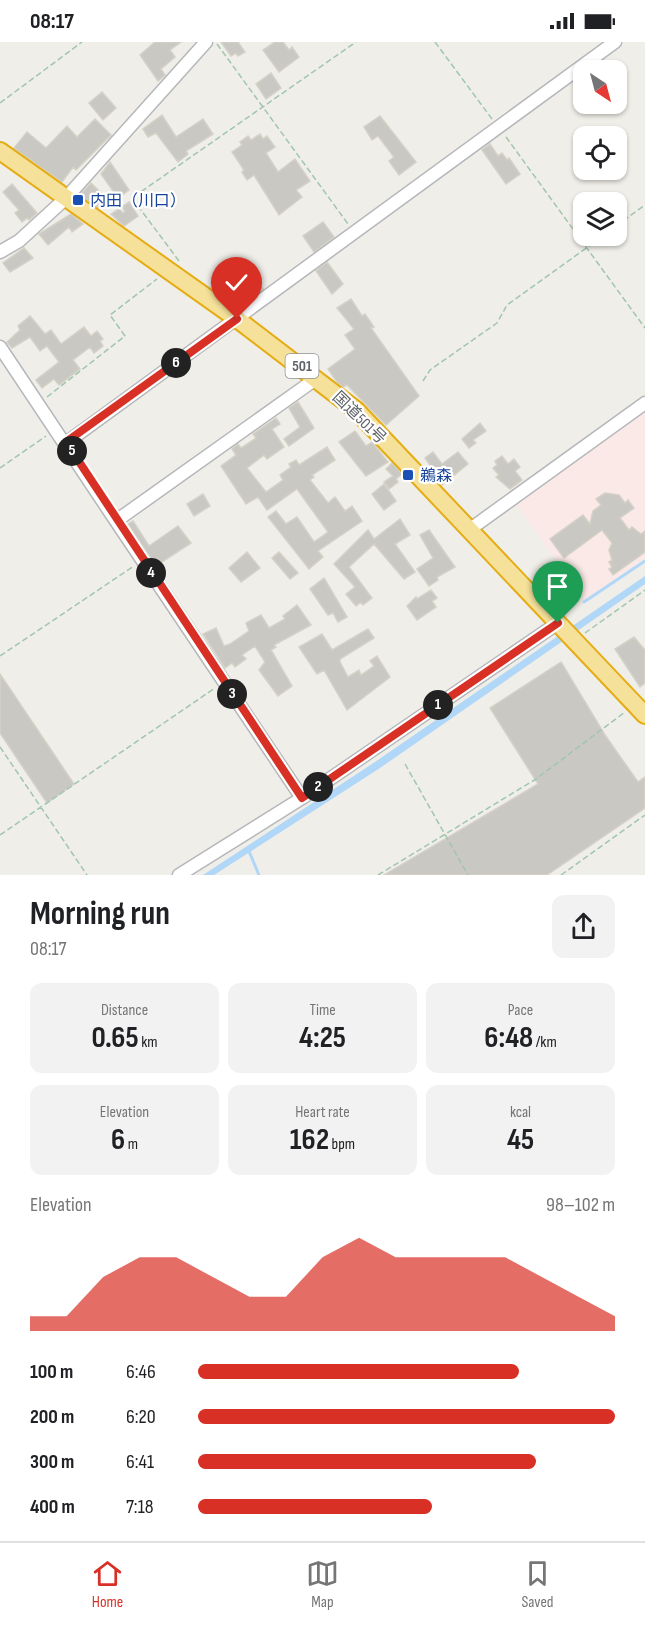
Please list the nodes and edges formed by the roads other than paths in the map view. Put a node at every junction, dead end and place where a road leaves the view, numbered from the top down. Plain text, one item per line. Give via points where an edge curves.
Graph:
1 (206, 42) edge
2 (615, 42) edge
3 (0, 151) edge
4 (66, 198) junction
5 (0, 252) edge
6 (237, 319) junction
7 (0, 347) edge
8 (316, 378) junction
9 (645, 403) edge
10 (66, 442) junction
11 (116, 520) junction
12 (469, 530) junction
13 (567, 633) junction
14 (640, 710) edge
15 (302, 798) junction
16 (178, 875) edge

1 - 4 street
2 - 6 street
3 - 4 highway, 国道501号 / 501
4 - 5 street via 19,242
4 - 6 highway, 国道501号 / 501
6 - 8 highway, 国道501号 / 501
6 - 10 street
7 - 10 street
8 - 11 street
8 - 12 highway, 国道501号 / 501 via 356,410
9 - 12 street
10 - 11 street
11 - 15 street
12 - 13 highway, 国道501号 / 501
13 - 14 highway, 国道501号 / 501
13 - 15 street
15 - 16 street

